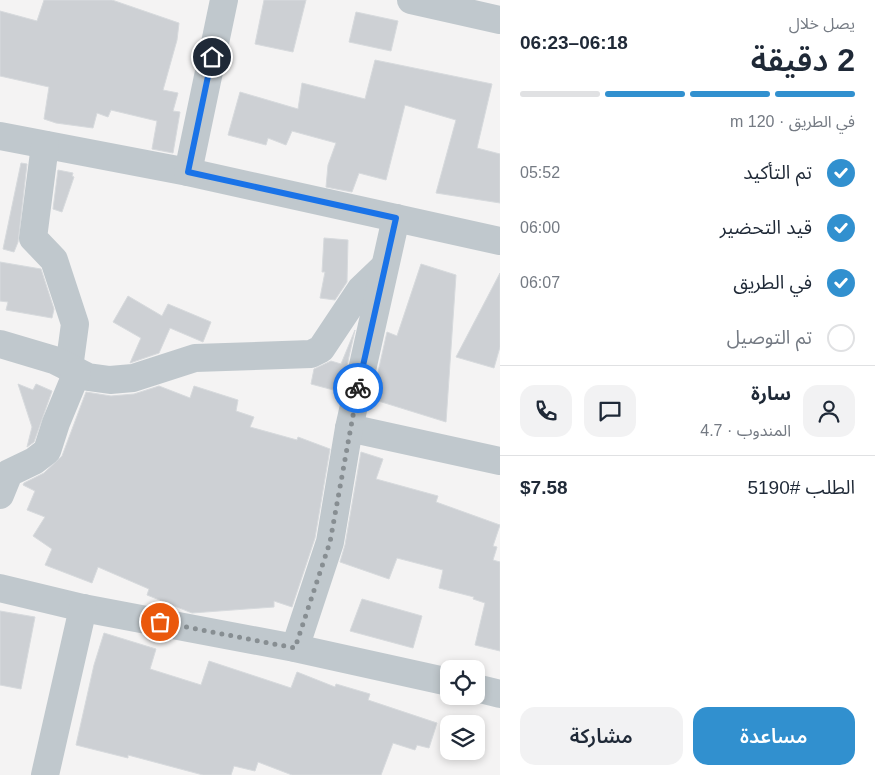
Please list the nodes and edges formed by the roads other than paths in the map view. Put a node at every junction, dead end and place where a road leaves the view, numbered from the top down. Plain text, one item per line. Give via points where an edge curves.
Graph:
1 (224, 0) edge
2 (411, 0) edge
3 (500, 20) edge
4 (0, 136) edge
5 (45, 145) junction
6 (188, 172) junction
7 (396, 218) junction
8 (500, 241) edge
9 (384, 268) junction
10 (0, 344) edge
11 (73, 370) junction
12 (349, 428) junction
13 (500, 461) edge
14 (0, 495) edge
15 (0, 588) edge
16 (83, 608) junction
17 (295, 648) junction
18 (440, 680) edge
19 (485, 690) edge
20 (500, 694) edge
21 (45, 775) edge

1 - 6 street
2 - 3 street
4 - 5 street
5 - 6 street
5 - 11 street via 33,238 54,260 75,324
6 - 7 street
7 - 8 street
7 - 9 street
9 - 11 street via 361,289 321,349 311,354 195,358 133,378 110,380 88,378
9 - 12 street
10 - 11 street via 54,360
11 - 14 street via 47,450 34,461 9,473
12 - 13 street
12 - 17 street via 330,542
15 - 16 street
16 - 17 street
16 - 21 street
17 - 18 street
19 - 20 street

